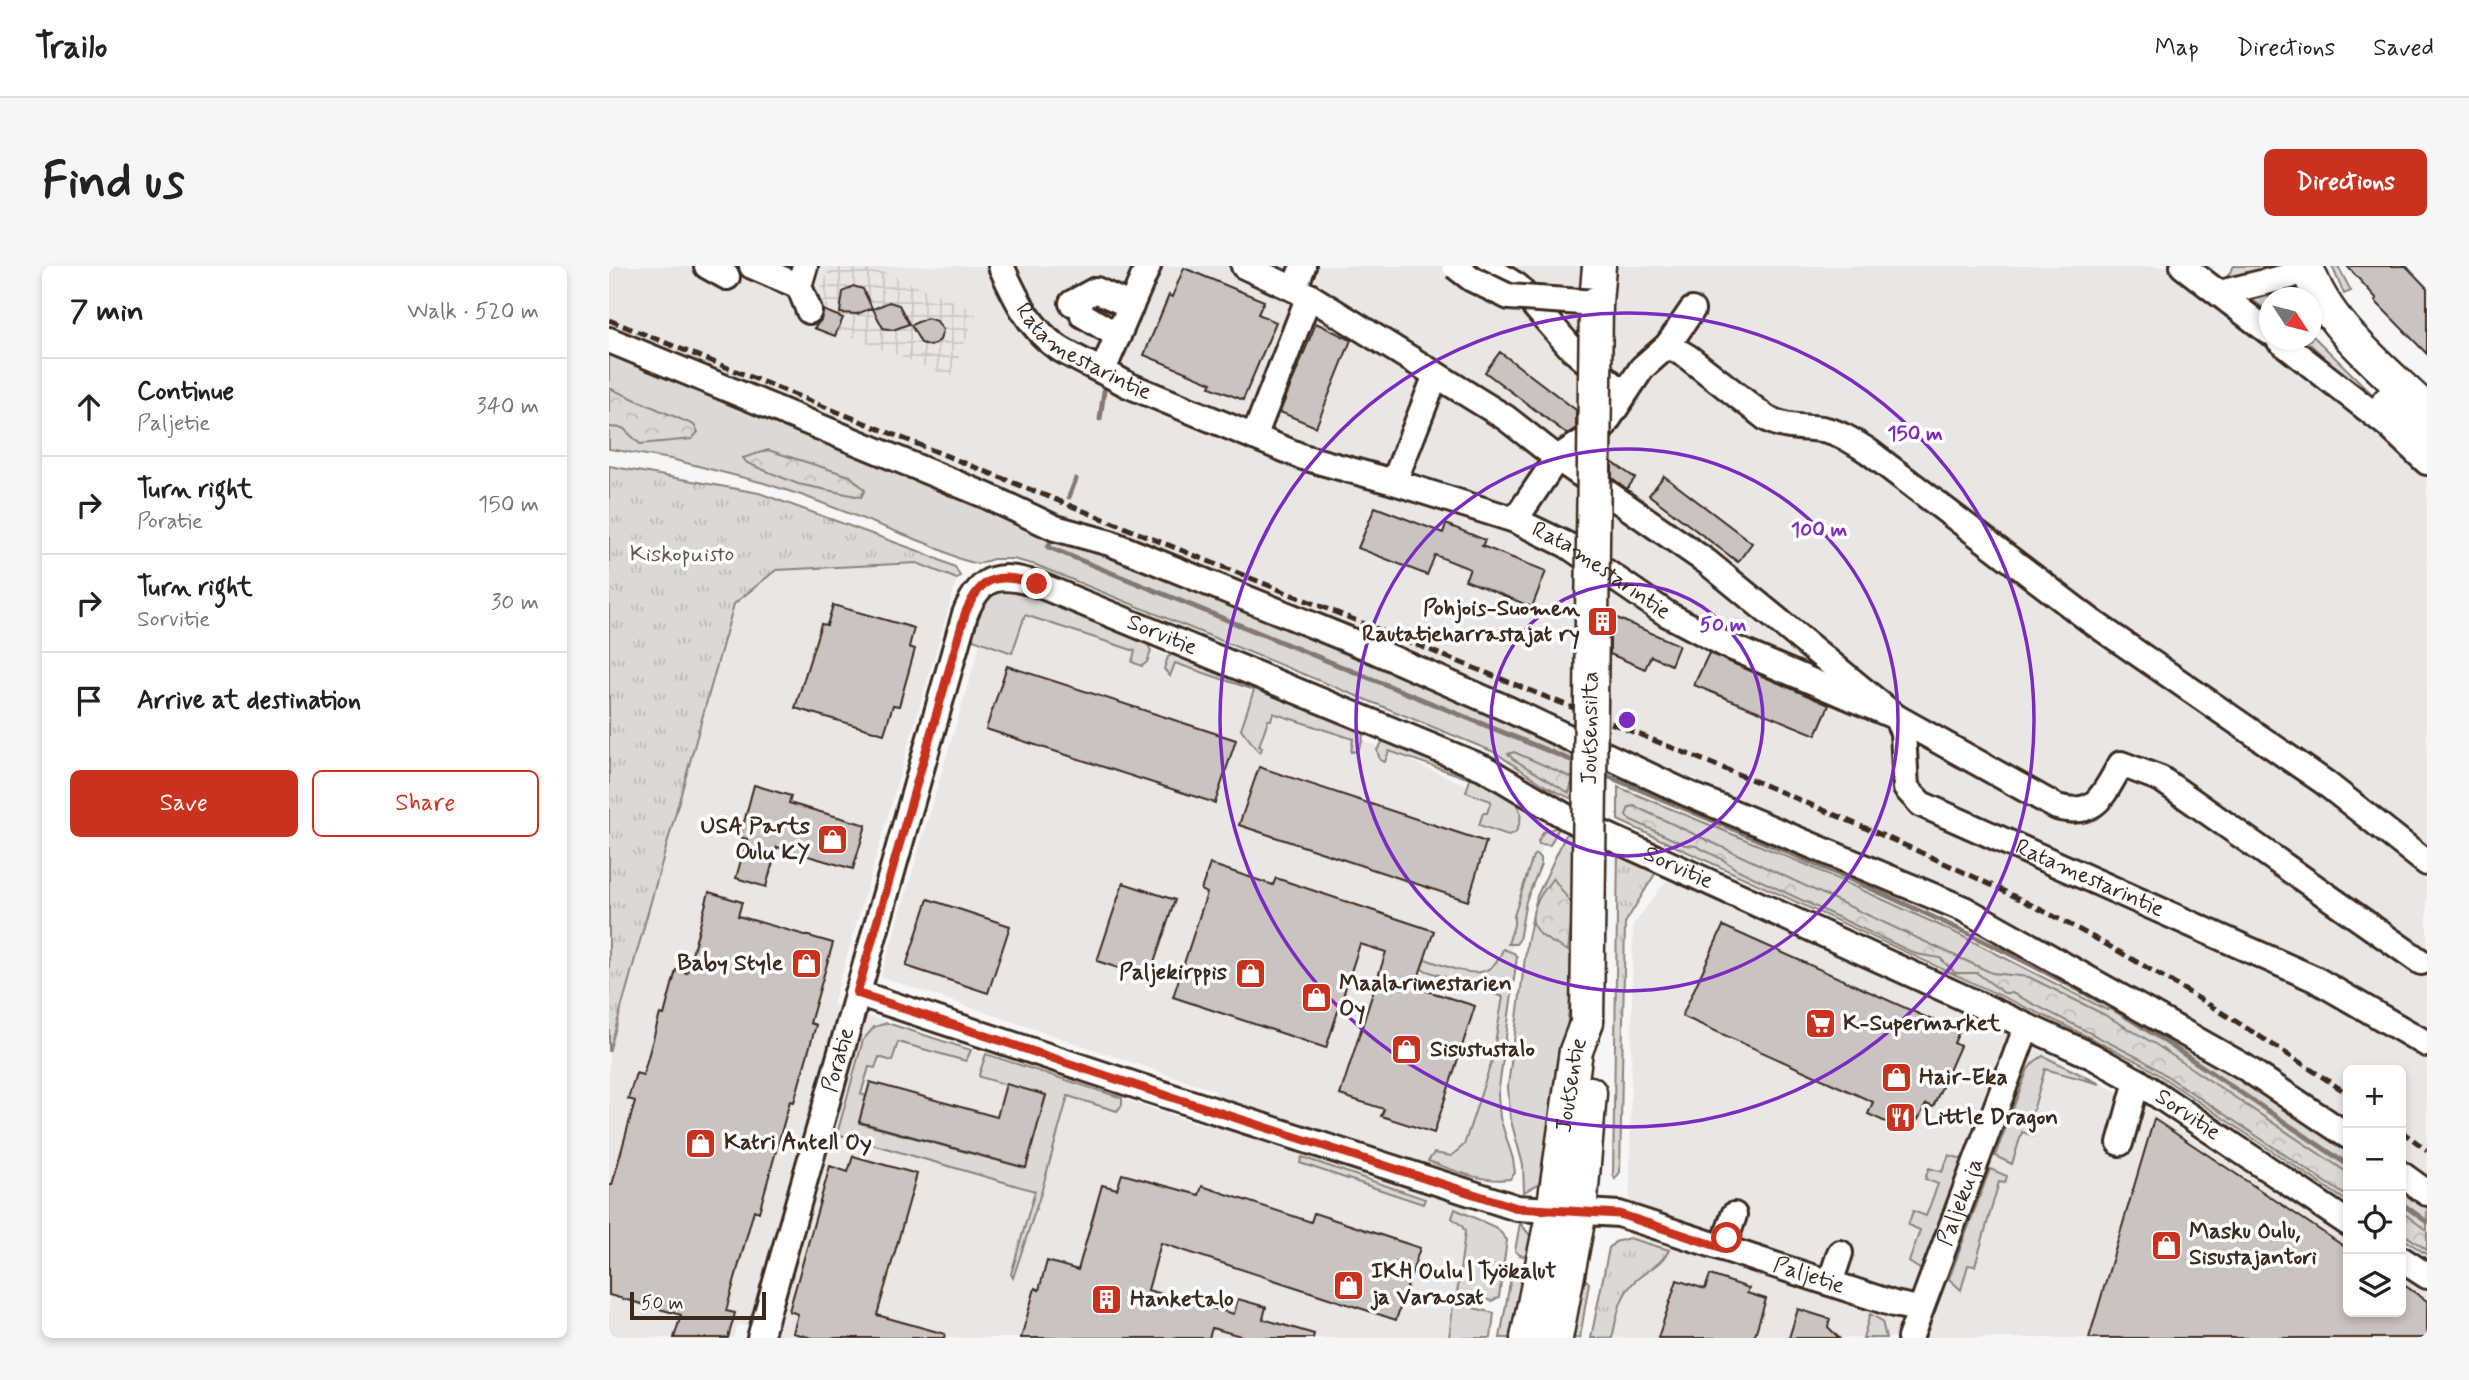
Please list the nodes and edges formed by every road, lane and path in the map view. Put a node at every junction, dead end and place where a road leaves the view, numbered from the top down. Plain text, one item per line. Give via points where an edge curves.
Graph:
1 (752, 266) edge
2 (1001, 266) edge
3 (1148, 266) edge
4 (1244, 266) edge
5 (1303, 266) edge
6 (1454, 266) edge
7 (1485, 266) edge
8 (1599, 266) edge
9 (2183, 266) edge
10 (802, 276) edge
11 (2296, 276) edge
12 (1302, 293) junction
13 (2220, 293) junction
14 (1596, 303) junction
15 (1131, 306) junction
16 (1692, 310) dead end
17 (809, 311) dead end
18 (2259, 323) edge
19 (1118, 336) junction
20 (2322, 337) edge
21 (609, 340) edge
22 (1668, 345) junction
23 (2292, 350) edge
24 (1103, 370) junction
25 (1436, 375) junction
26 (1624, 394) junction
27 (2427, 411) edge
28 (1254, 437) junction
29 (2427, 440) edge
30 (1557, 458) junction
31 (2427, 462) edge
32 (1394, 482) junction
33 (1515, 520) junction
34 (982, 585) joint
35 (1896, 718) junction
36 (2427, 863) edge
37 (2421, 962) dead end
38 (857, 993) junction
39 (1587, 1022) joint
40 (2026, 1027) junction
41 (2427, 1044) edge
42 (2137, 1081) junction
43 (2343, 1133) edge
44 (2120, 1143) dead end
45 (2406, 1178) edge
46 (2427, 1193) edge
47 (1567, 1211) junction
48 (1734, 1215) dead end
49 (2343, 1220) edge
50 (1723, 1248) junction
51 (1840, 1254) dead end
52 (2406, 1262) edge
53 (2427, 1276) edge
54 (1830, 1283) junction
55 (1919, 1309) junction
56 (760, 1338) edge
57 (1527, 1338) edge
58 (1556, 1338) edge
59 (1910, 1338) edge

1 - 10 street
2 - 24 street, Ratamestarintie via 1041,333 1059,349
3 - 15 street
4 - 12 street
5 - 12 street
6 - 14 street, bridge via 1509,297
7 - 26 street via 1517,286 1572,349
8 - 14 main road, Joutsensilta
9 - 13 street
10 - 17 street
11 - 13 street
11 - 27 main road via 2312,282 2345,331
12 - 25 street
12 - 28 street
13 - 18 street
14 - 39 main road, Joutsensilta, bridge
15 - 19 street
15 - 19 street via 1096,290 1078,309
16 - 22 street
19 - 24 street
20 - 29 main road
21 - 43 street via 1055,528 1110,543 1364,646 1686,793 1964,909 2231,1060
22 - 26 street via 1642,368
22 - 36 street via 1780,426 1824,429 1868,451 2091,621 2324,782
23 - 31 street
24 - 28 street, Ratamestarintie via 1128,385
25 - 30 street via 1506,418
25 - 32 street
26 - 30 street via 1601,430
28 - 32 street, Ratamestarintie via 1303,457
30 - 33 street
30 - 35 street via 1707,562
32 - 33 street, Ratamestarintie
33 - 35 street, Ratamestarintie via 1567,545 1667,614 1712,638
34 - 38 street, Poratie via 972,595 965,614
34 - 40 street, Sorvitie via 1013,577 1037,584 1484,768 1568,818
35 - 37 street via 2057,807 2073,811 2084,810 2101,797 2121,764 2161,779
35 - 41 street, Ratamestarintie via 1903,732 1906,788 1921,804 2315,979
38 - 47 street, Paljetie via 1497,1202
38 - 56 street, Poratie
39 - 47 main road, Joutsentie via 1576,1051
40 - 42 street, Sorvitie
40 - 55 street, Paljekuja
42 - 44 street
42 - 49 street, Sorvitie
45 - 46 street
47 - 50 street, Paljetie via 1619,1214
47 - 57 main road, Joutsentie
47 - 58 main road, Joutsentie
48 - 50 street
50 - 54 street, Paljetie
51 - 54 street
52 - 53 street
54 - 55 street, Paljetie
55 - 59 street, Paljekuja

